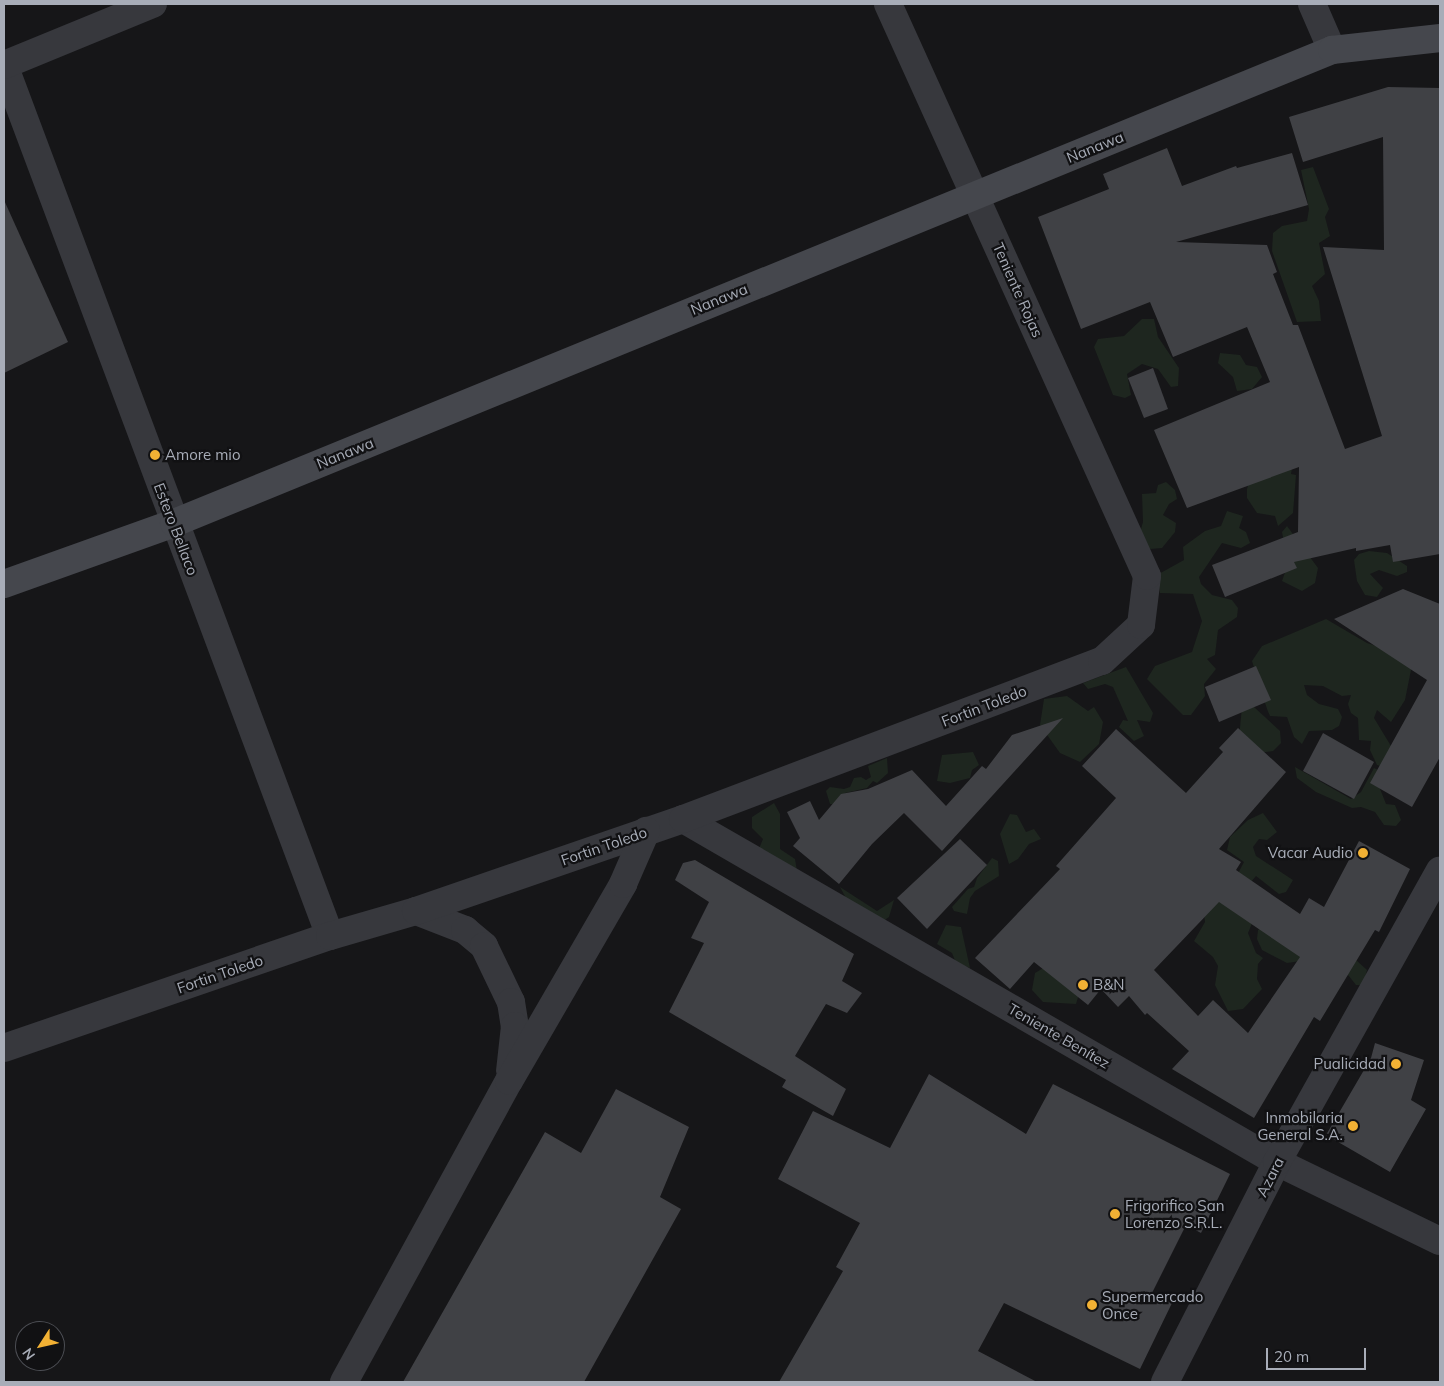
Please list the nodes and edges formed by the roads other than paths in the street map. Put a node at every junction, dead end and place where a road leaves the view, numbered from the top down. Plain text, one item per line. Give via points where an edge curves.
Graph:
1 (154, 4) edge
2 (888, 4) edge
3 (1312, 4) edge
4 (1440, 38) edge
5 (1332, 50) junction
6 (4, 65) edge
7 (976, 195) junction
8 (174, 523) junction
9 (1147, 576) joint
10 (4, 584) edge
11 (683, 820) junction
12 (646, 831) junction
13 (1440, 870) edge
14 (416, 911) junction
15 (330, 936) junction
16 (4, 1048) edge
17 (509, 1081) junction
18 (1277, 1162) junction
19 (1440, 1241) edge
20 (344, 1382) edge
21 (1165, 1382) edge

1 - 6 street
2 - 7 street, Teniente Rojas
3 - 5 street
4 - 5 street, Nanawa
5 - 7 street, Nanawa
6 - 8 street, Estero Bellaco
7 - 8 street, Nanawa
7 - 9 street, Teniente Rojas
8 - 10 street, Nanawa
8 - 15 street, Estero Bellaco
9 - 11 street, Fortin Toledo via 1141,624 1102,661
11 - 12 street, Fortin Toledo
11 - 18 street, Teniente Benítez
12 - 14 street, Fortin Toledo
12 - 17 street via 623,884
13 - 18 street, Azara
14 - 15 street, Fortin Toledo
14 - 17 street via 465,930 484,946 501,977 511,1002 515,1026
15 - 16 street, Fortin Toledo
17 - 20 street
18 - 19 street, Teniente Benítez
18 - 21 street, Azara

